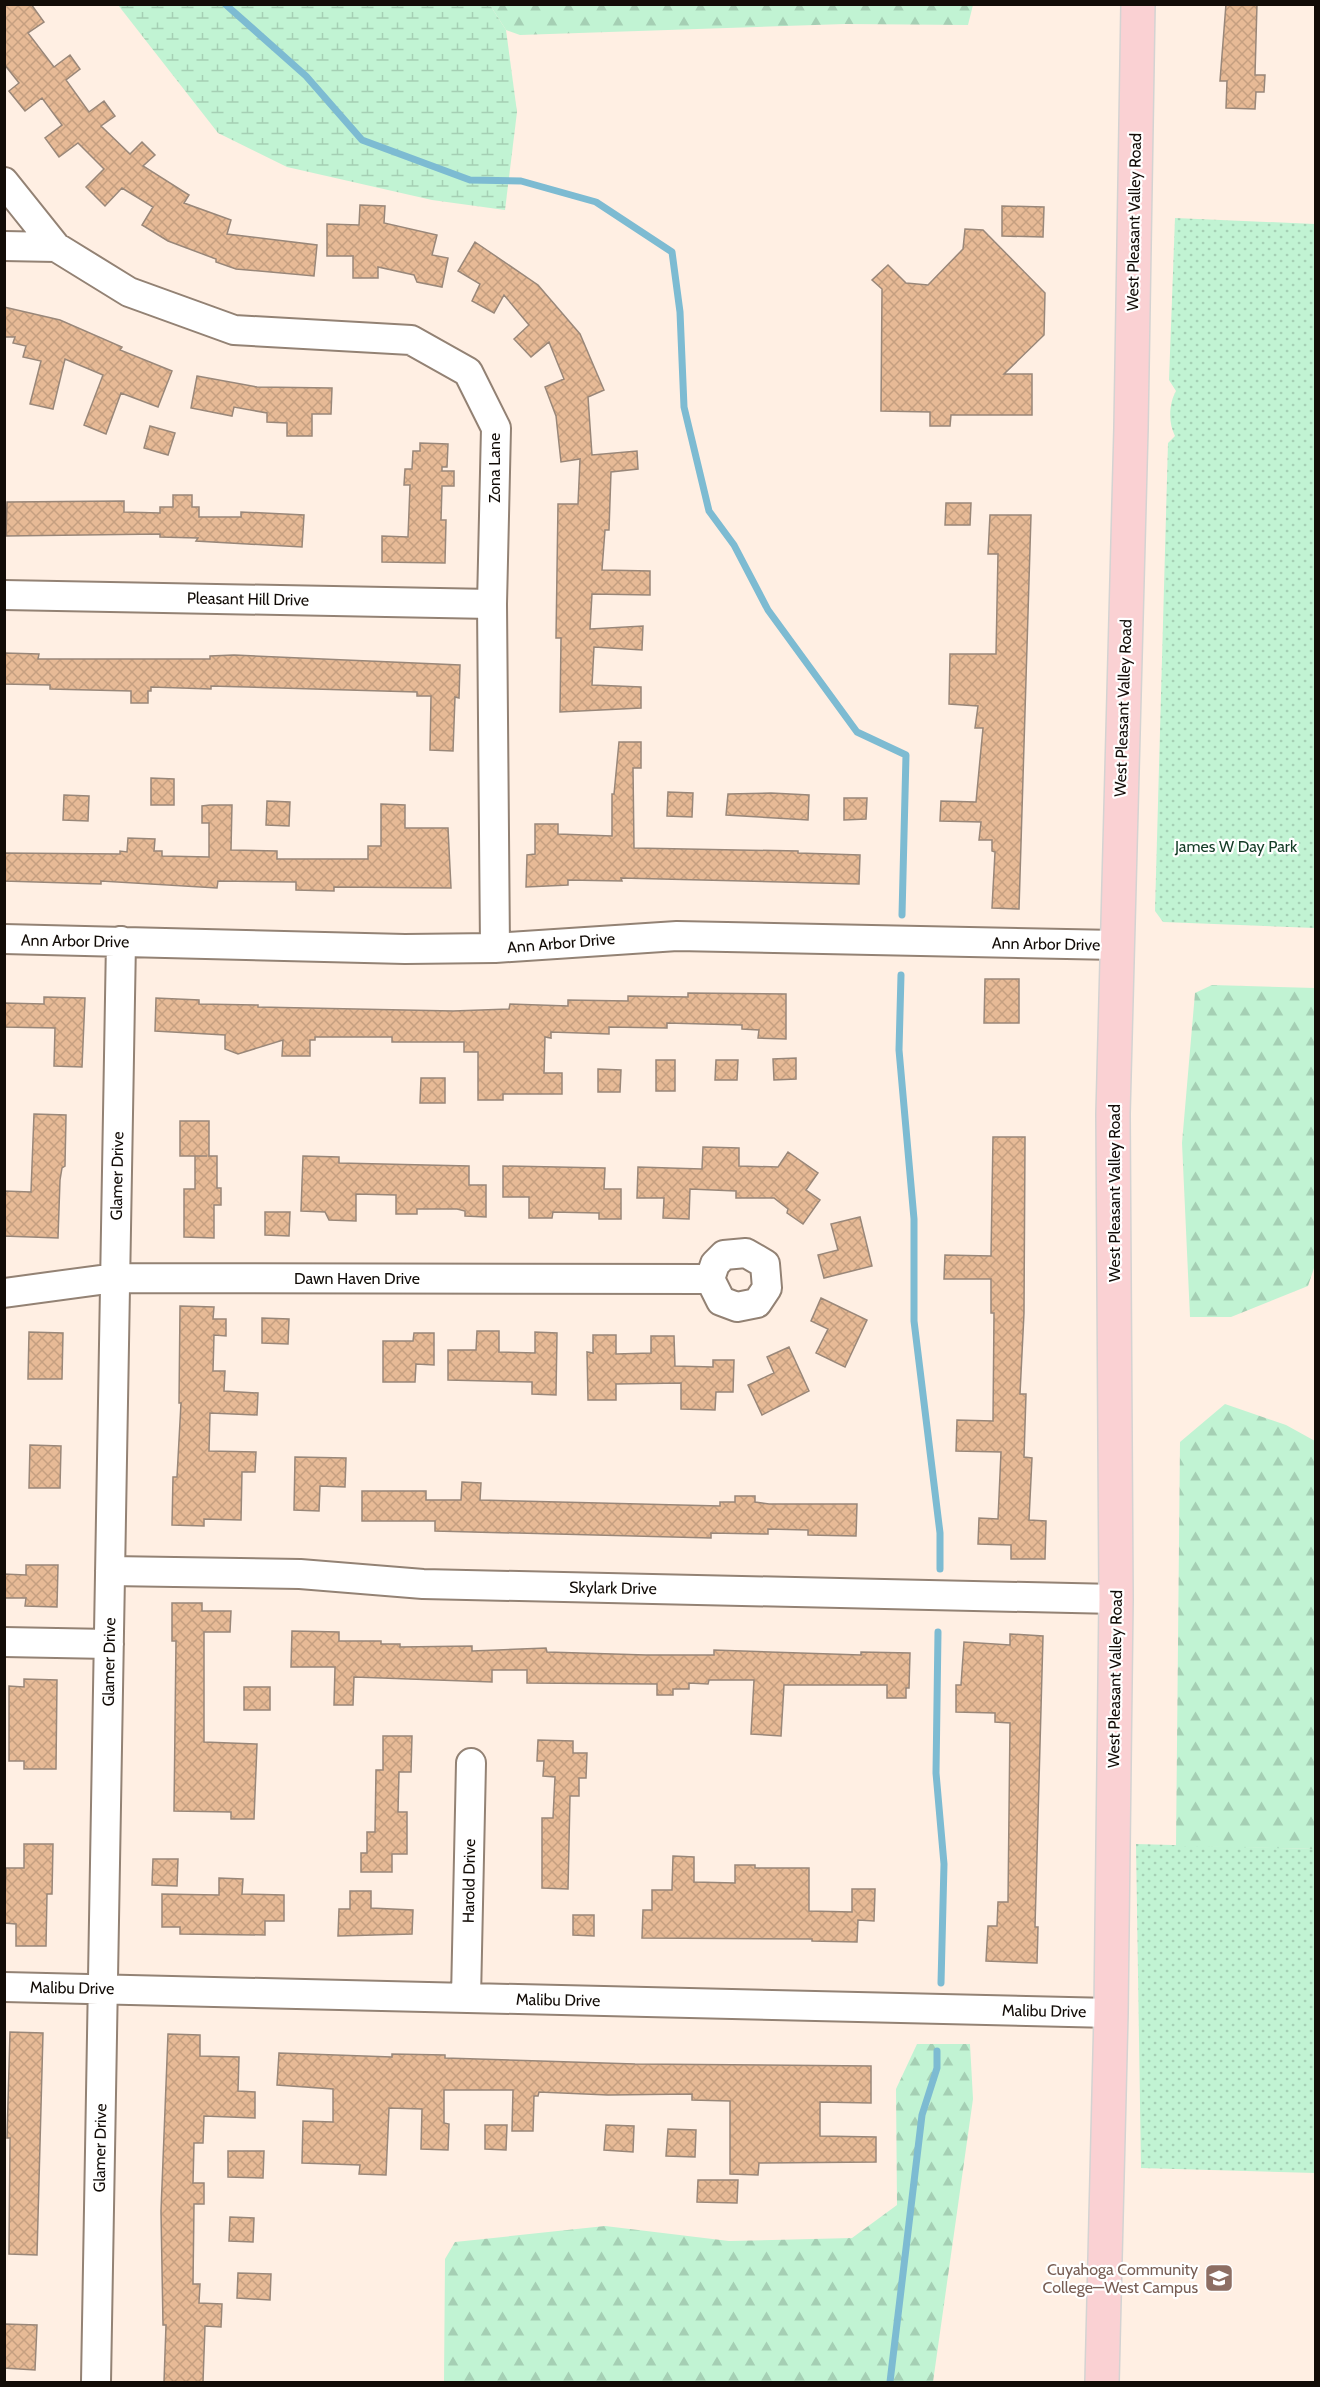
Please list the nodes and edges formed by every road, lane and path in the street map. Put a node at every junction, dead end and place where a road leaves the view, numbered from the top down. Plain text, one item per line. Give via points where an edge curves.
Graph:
1 (1138, 4) edge
2 (4, 182) edge
3 (4, 246) edge
4 (56, 247) junction
5 (4, 595) edge
6 (492, 604) junction
7 (4, 939) edge
8 (121, 941) junction
9 (1117, 945) junction
10 (495, 948) junction
11 (115, 1278) junction
12 (710, 1279) dead end
13 (4, 1293) edge
14 (110, 1571) junction
15 (1116, 1599) junction
16 (4, 1642) edge
17 (109, 1644) junction
18 (471, 1763) dead end
19 (4, 1987) edge
20 (103, 1988) junction
21 (466, 1998) junction
22 (1111, 2013) junction
23 (96, 2382) edge
24 (1102, 2382) edge

1 - 9 main road, West Pleasant Valley Road
2 - 4 street, Zona Lane
3 - 4 street
4 - 6 street, Zona Lane via 129,292 234,330 411,340 468,372 496,428
5 - 6 street, Pleasant Hill Drive
6 - 10 street, Zona Lane
7 - 8 street, Ann Arbor Drive
8 - 10 street, Ann Arbor Drive
8 - 11 street, Glamer Drive
9 - 10 street, Ann Arbor Drive via 677,936
9 - 15 main road, West Pleasant Valley Road via 1113,1114
11 - 12 street, Dawn Haven Drive
11 - 13 street, Dawn Haven Drive
11 - 14 street, Glamer Drive
14 - 15 street, Skylark Drive via 300,1574 423,1584
14 - 17 street, Glamer Drive
15 - 22 main road, West Pleasant Valley Road
16 - 17 street
17 - 20 street, Glamer Drive
18 - 21 street, Harold Drive
19 - 20 street, Malibu Drive
20 - 21 street, Malibu Drive
20 - 23 street, Glamer Drive
21 - 22 street, Malibu Drive
22 - 24 main road, West Pleasant Valley Road

